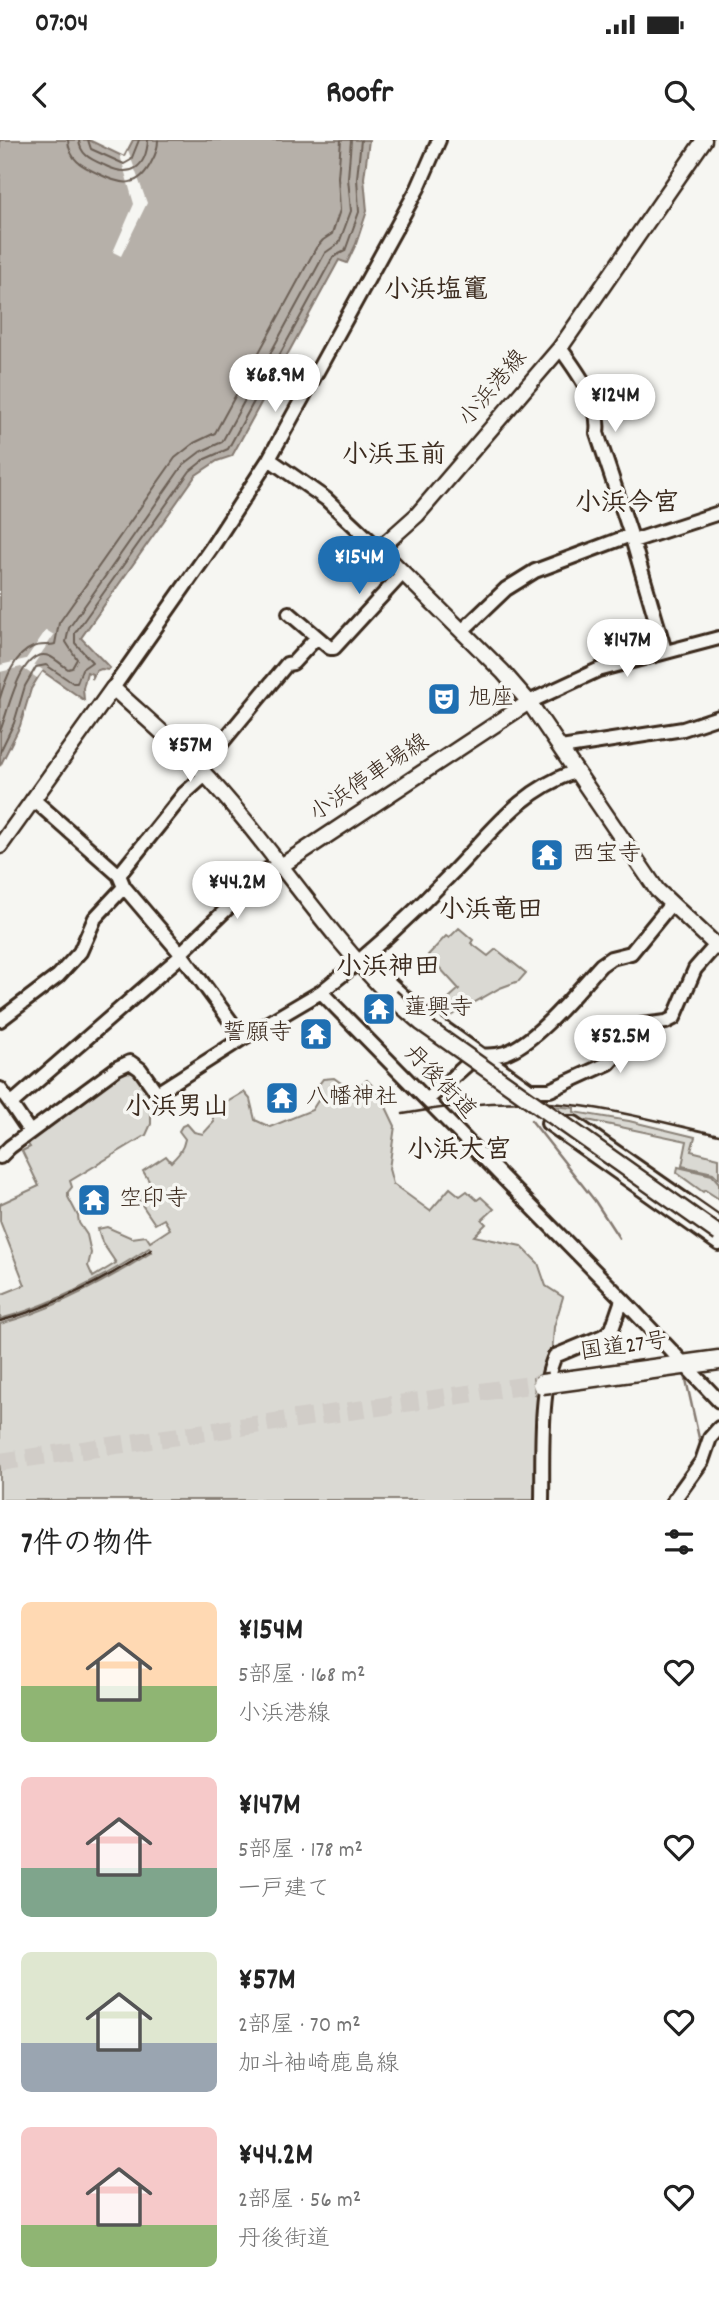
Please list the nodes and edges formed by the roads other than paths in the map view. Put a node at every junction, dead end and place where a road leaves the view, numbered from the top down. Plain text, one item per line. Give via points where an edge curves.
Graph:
1 (439, 140) edge
2 (704, 140) edge
3 (560, 348) junction
4 (269, 459) junction
5 (719, 513) edge
6 (632, 538) junction
7 (379, 550) junction
8 (402, 574) junction
9 (289, 613) dead end
10 (462, 631) junction
11 (317, 637) junction
12 (719, 638) edge
13 (665, 651) junction
14 (113, 688) junction
15 (529, 702) junction
16 (719, 717) edge
17 (561, 748) junction
18 (576, 771) junction
19 (202, 772) junction
20 (33, 799) junction
21 (0, 846) edge
22 (281, 866) junction
23 (122, 881) junction
24 (671, 904) junction
25 (717, 946) edge
26 (182, 954) junction
27 (360, 961) junction
28 (321, 992) junction
29 (0, 1020) edge
30 (243, 1038) junction
31 (478, 1055) junction
32 (0, 1089) edge
33 (426, 1100) junction
34 (11, 1104) junction
35 (30, 1132) junction
36 (0, 1157) edge
37 (719, 1224) edge
38 (719, 1234) edge
39 (719, 1244) edge
40 (622, 1300) junction
41 (719, 1360) edge
42 (685, 1365) junction
43 (543, 1384) tunnel mouth
44 (719, 1401) edge
45 (719, 1428) edge
46 (542, 1500) edge
47 (674, 1500) edge

1 - 4 street via 418,188
2 - 3 main road, 小浜港線
3 - 6 street via 587,390
3 - 7 main road, 小浜港線 via 417,515
4 - 7 street via 326,499
4 - 14 street
5 - 6 street
6 - 10 street via 534,571 506,589
6 - 13 street
7 - 8 main road
8 - 10 main road
8 - 11 street via 334,648
9 - 11 street
10 - 15 main road
11 - 19 street via 287,664
12 - 13 street
13 - 15 street via 598,670
14 - 19 main road
14 - 20 main road
15 - 17 main road
15 - 22 main road, 小浜停車場線
16 - 17 street via 683,729
17 - 18 main road
18 - 24 main road
18 - 27 street via 550,781 520,802
19 - 22 main road
19 - 23 street
20 - 21 main road
20 - 23 street
22 - 26 street via 267,870
22 - 27 main road
23 - 26 street
23 - 29 street via 95,918 80,952 58,976
24 - 25 main road
24 - 31 street via 631,953 601,965 533,1035 506,1053
25 - 31 street via 695,969 674,1018 642,1025 608,1063 550,1090 530,1090
26 - 30 street
26 - 34 street
27 - 28 street
27 - 31 street
27 - 38 main road, bridge via 421,1023
28 - 30 street
28 - 33 street, 丹後街道
30 - 35 street via 157,1093 130,1062
31 - 33 street
32 - 34 street
33 - 40 street, 丹後街道
34 - 35 street
35 - 36 street
37 - 39 street via 574,1123 548,1123
40 - 42 street, 丹後街道
40 - 46 street via 612,1329 555,1356 548,1368
41 - 42 highway, 国道27号
42 - 43 highway, 国道27号
42 - 44 street, 丹後街道
45 - 47 street

